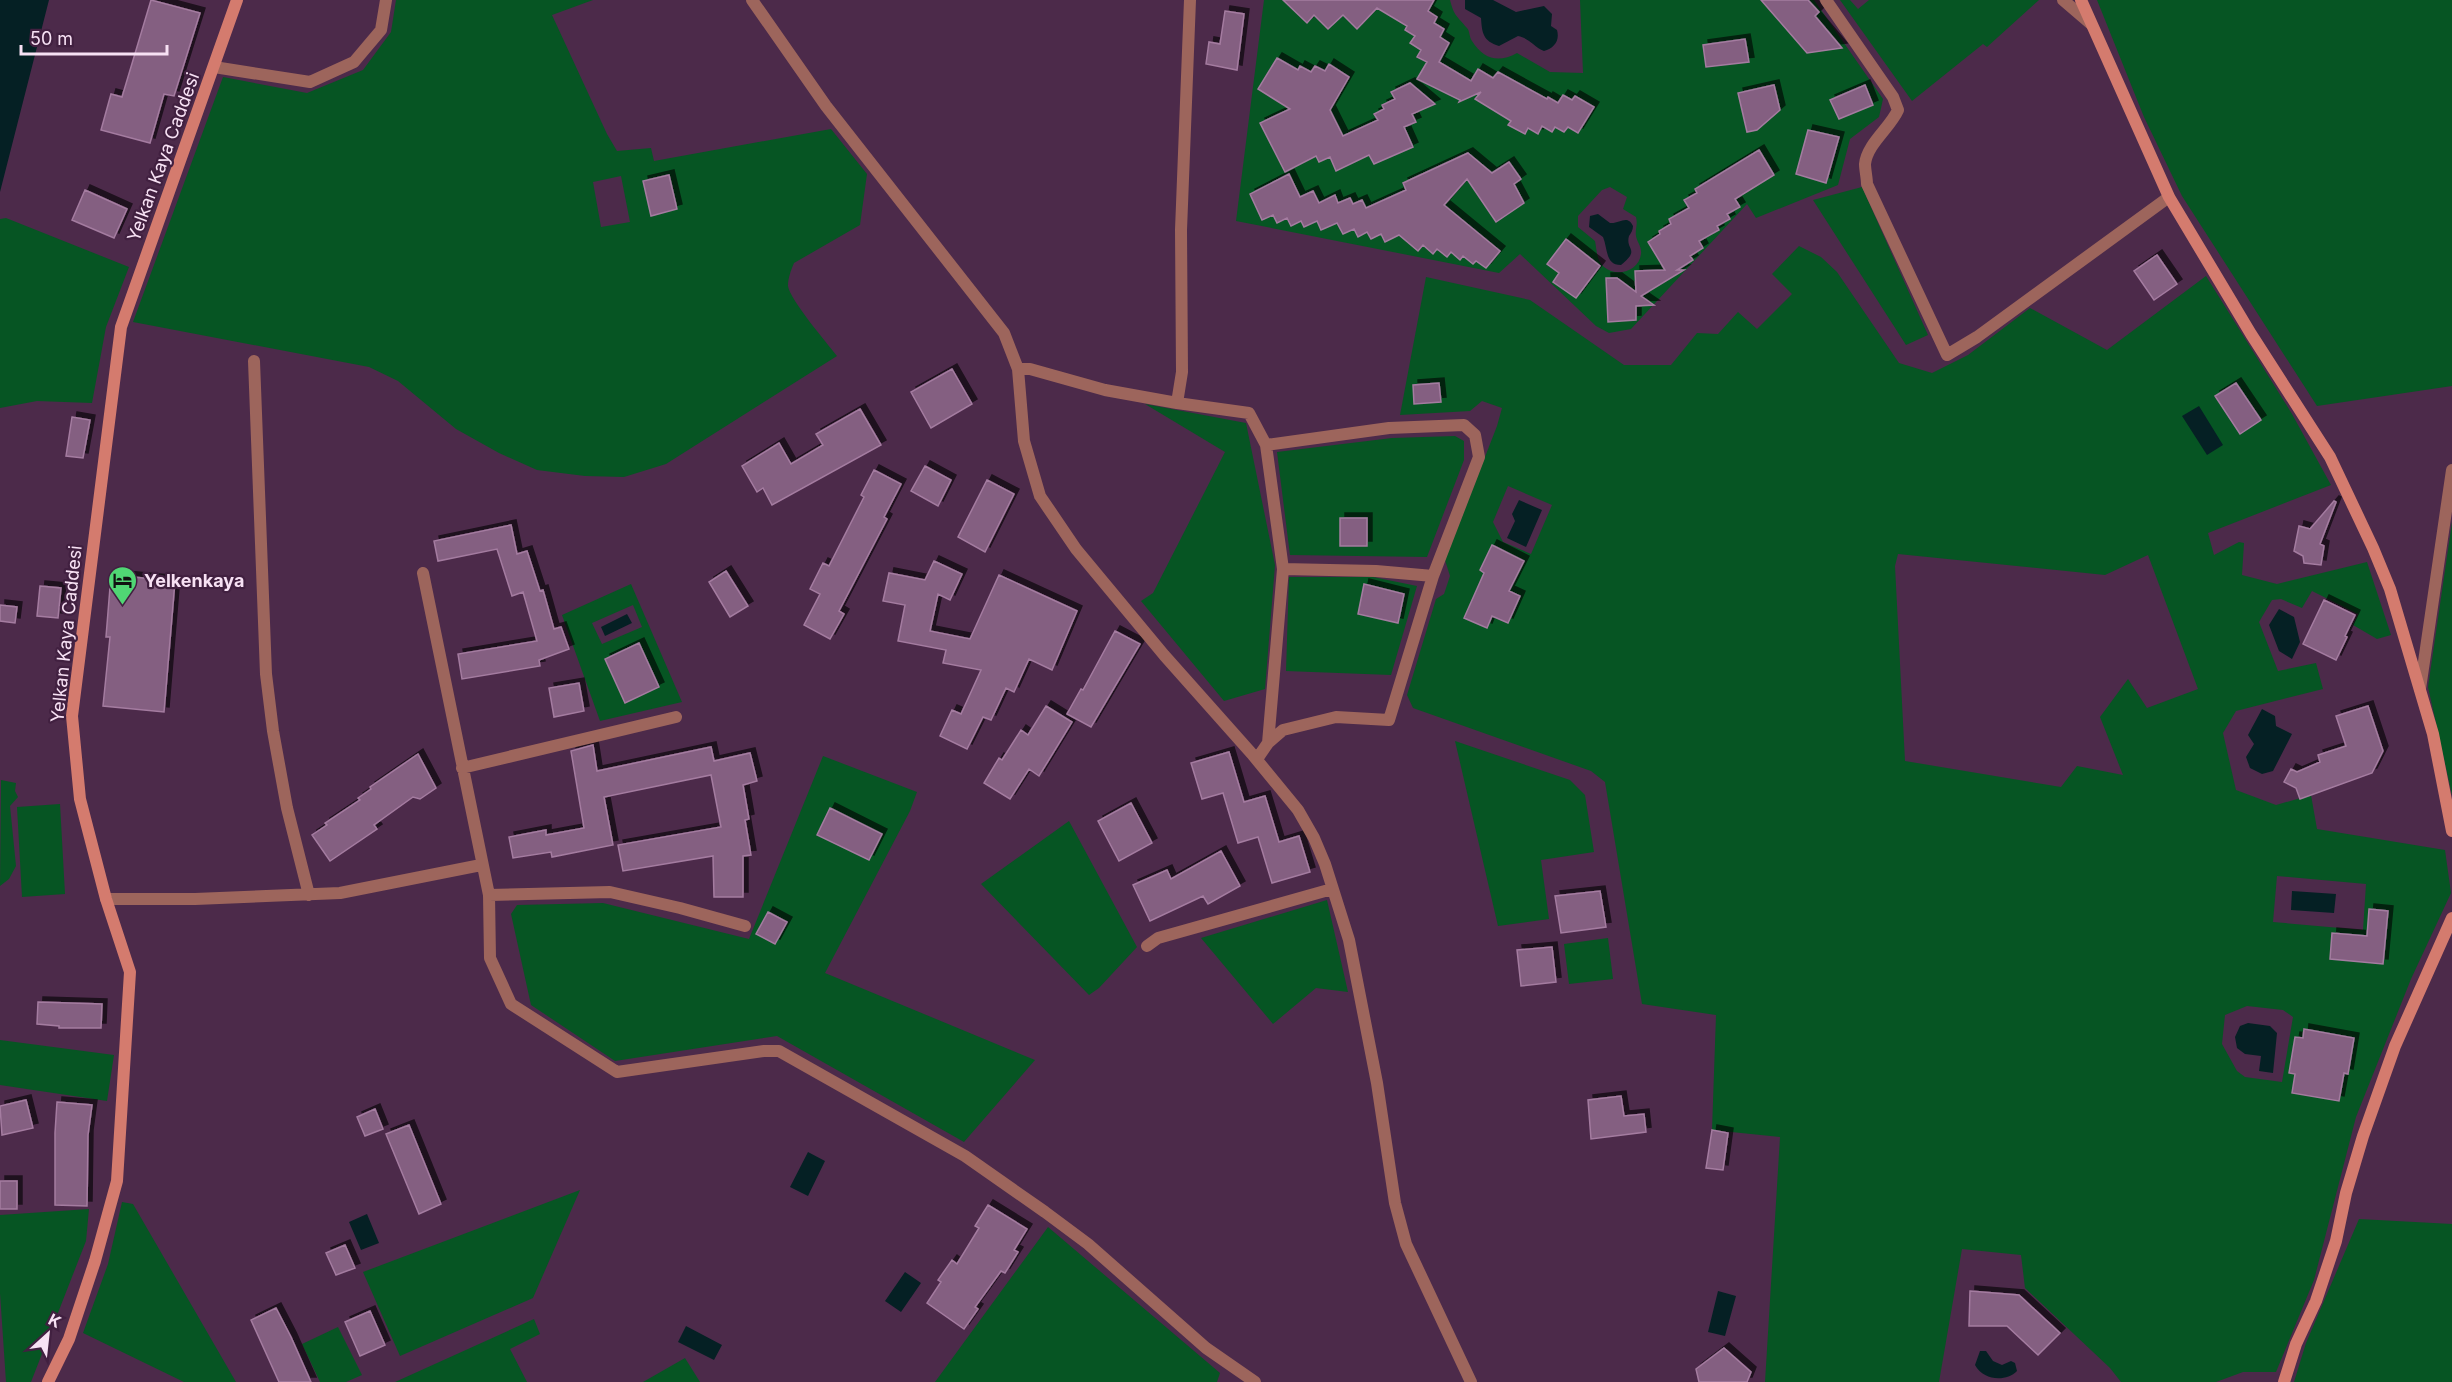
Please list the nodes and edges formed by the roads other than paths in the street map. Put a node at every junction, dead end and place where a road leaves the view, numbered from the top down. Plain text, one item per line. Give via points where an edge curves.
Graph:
1 (237, 0) edge
2 (386, 0) edge
3 (752, 0) edge
4 (1190, 0) edge
5 (1826, 0) edge
6 (2063, 0) edge
7 (2081, 0) edge
8 (2091, 24) junction
9 (214, 67) junction
10 (2169, 197) junction
11 (254, 361) dead end
12 (1018, 369) junction
13 (1177, 403) junction
14 (1266, 445) junction
15 (2452, 470) edge
16 (1283, 569) junction
17 (423, 573) dead end
18 (1433, 576) junction
19 (2420, 689) junction
20 (676, 717) dead end
21 (1268, 742) junction
22 (1257, 759) junction
23 (462, 768) junction
24 (2452, 831) edge
25 (481, 865) junction
26 (1332, 889) junction
27 (309, 895) junction
28 (489, 895) junction
29 (106, 899) junction
30 (2452, 918) edge
31 (745, 926) dead end
32 (1147, 946) dead end
33 (48, 1382) edge
34 (1255, 1382) edge
35 (1471, 1382) edge
36 (2284, 1382) edge

1 - 9 street, Yelkan Kaya Caddesi
2 - 9 street via 381,30 354,62 310,82
3 - 12 street via 826,106 1004,333
4 - 13 street via 1181,230 1182,372
5 - 10 street via 1898,110 1865,163 1867,184 1947,355
6 - 8 street
7 - 8 street
8 - 10 street
9 - 29 street, Yelkan Kaya Caddesi via 121,327 72,716 80,799
10 - 19 street via 2330,458 2390,589
11 - 27 street via 266,674 286,808
12 - 13 street
12 - 22 street via 1024,441 1040,496 1109,590
13 - 14 street via 1249,413
14 - 16 street
14 - 18 street via 1389,428 1464,425 1475,435 1479,457
15 - 19 street
16 - 18 street
16 - 21 street
17 - 23 street
18 - 21 street via 1389,720 1336,717 1283,730
19 - 24 street
20 - 23 street
21 - 22 street
22 - 26 street via 1298,810 1314,838
23 - 25 street
25 - 27 street via 340,893
25 - 28 street
26 - 32 street via 1158,938
26 - 35 street via 1349,940 1395,1203 1406,1244
27 - 29 street
28 - 31 street via 610,892
28 - 34 street via 490,958 511,1004 608,1066 618,1072 779,1051 964,1156 1045,1212 1088,1244 1206,1348
29 - 33 street, Yelkan Kaya Caddesi via 130,972 117,1181 69,1339
30 - 36 street via 2395,1046 2346,1193 2336,1241

